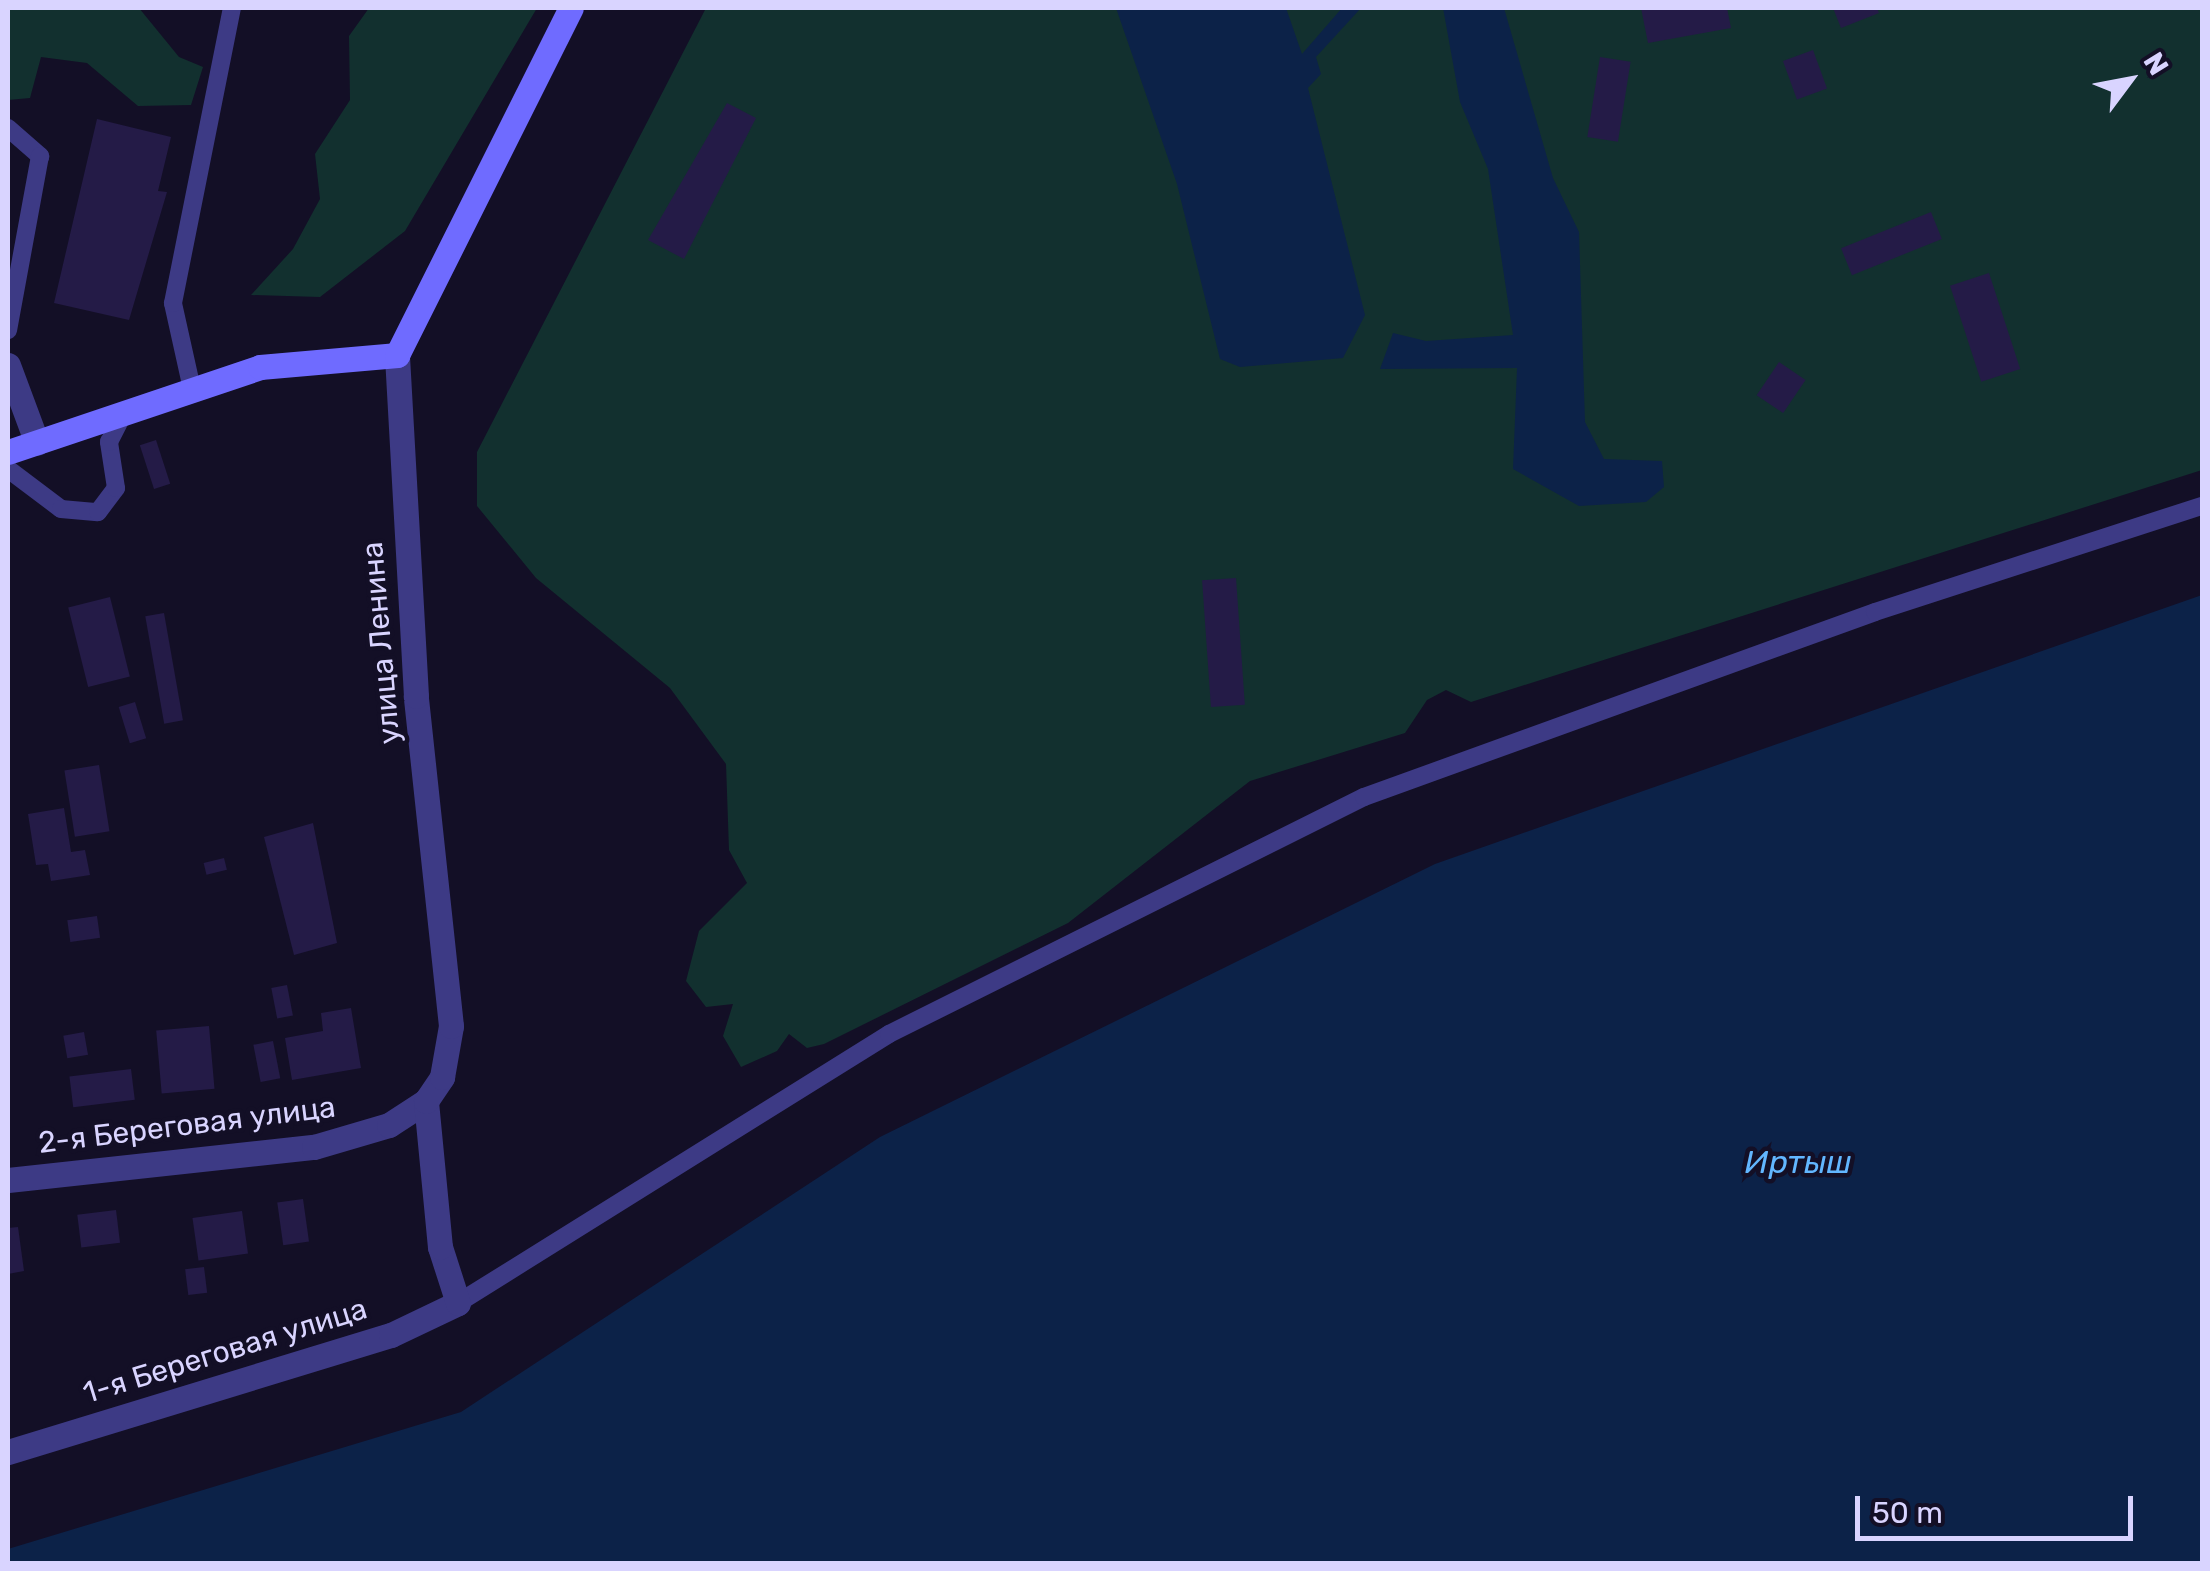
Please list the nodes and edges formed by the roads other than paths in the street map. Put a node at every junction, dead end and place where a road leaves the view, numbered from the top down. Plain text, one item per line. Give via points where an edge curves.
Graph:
1 (232, 8) edge
2 (570, 8) edge
3 (8, 128) edge
4 (8, 330) edge
5 (397, 355) junction
6 (8, 365) edge
7 (192, 389) junction
8 (124, 413) junction
9 (38, 443) junction
10 (8, 452) edge
11 (8, 469) edge
12 (2202, 506) edge
13 (426, 1102) junction
14 (8, 1180) edge
15 (458, 1303) junction
16 (8, 1452) edge

1 - 7 lane via 172,303
2 - 5 street, улица Ленина
3 - 4 lane via 40,156 40,181
5 - 7 street via 276,364
5 - 13 street, улица Ленина via 416,696 451,1026 442,1077
6 - 9 street
7 - 8 street
8 - 9 street
8 - 11 lane via 109,442 116,488 98,512 61,510
9 - 10 street
12 - 15 lane via 1875,612 1348,805 889,1034
13 - 14 street, 2-я Береговая улица via 389,1124 314,1147
13 - 15 street, улица Ленина via 440,1247
15 - 16 street, 1-я Береговая улица via 391,1334

